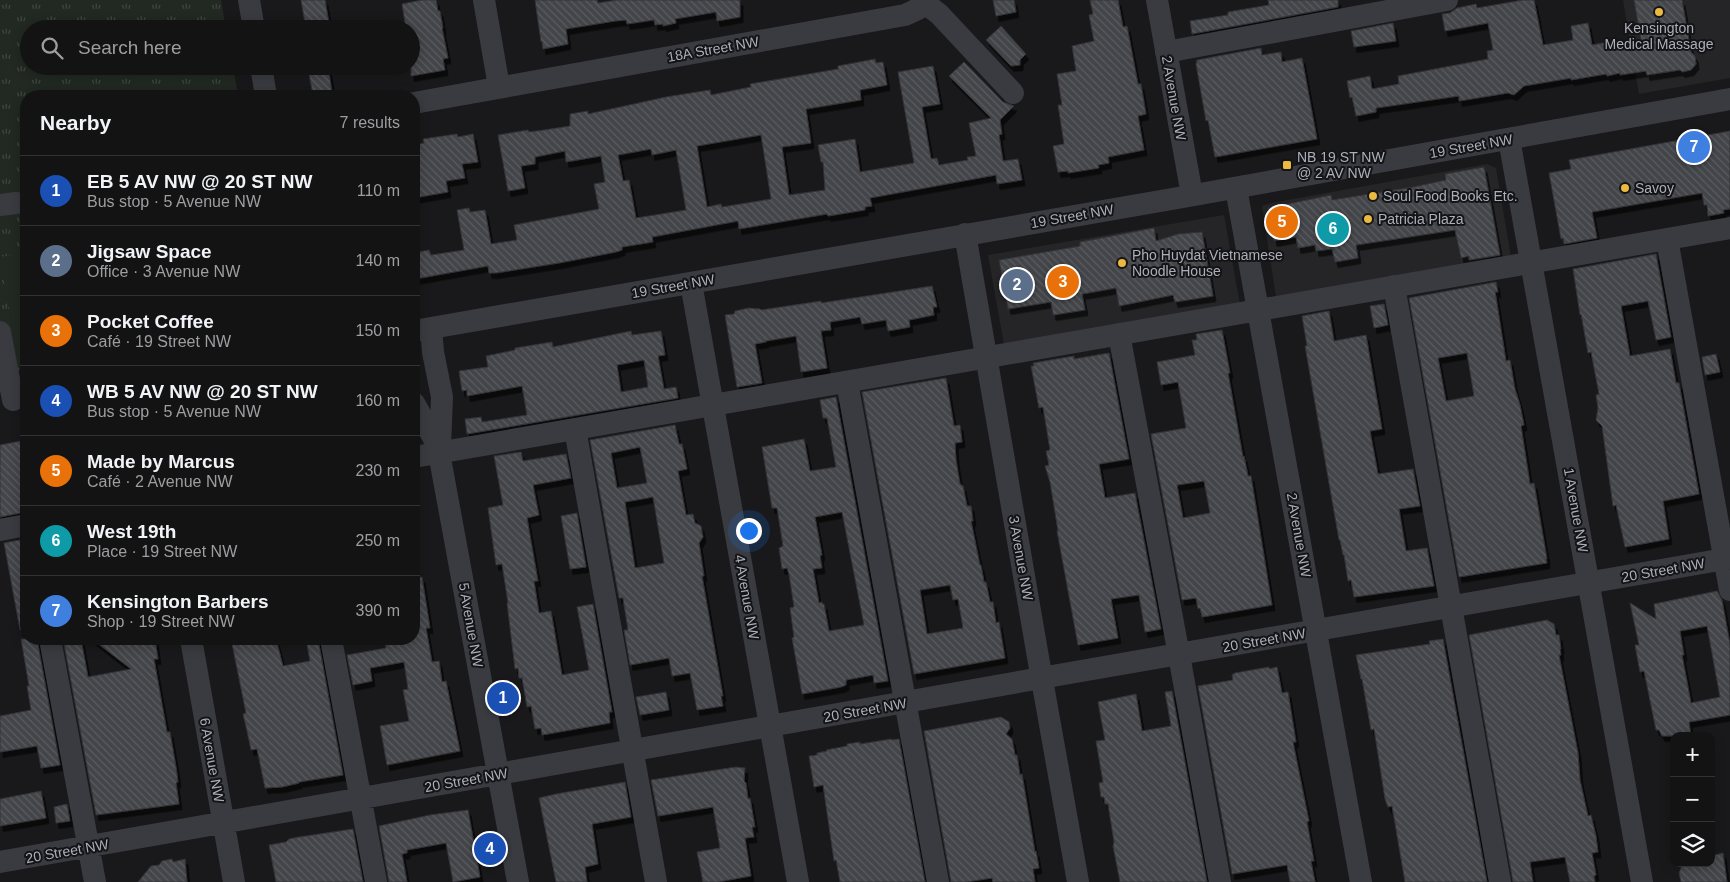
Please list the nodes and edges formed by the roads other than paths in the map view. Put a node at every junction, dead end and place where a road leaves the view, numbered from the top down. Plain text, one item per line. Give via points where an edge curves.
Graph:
1 (248, 0) edge
2 (484, 0) edge
3 (922, 0) edge
4 (1157, 0) edge
5 (1447, 0) edge
6 (252, 20) edge
7 (1166, 52) junction
8 (262, 75) edge
9 (499, 87) junction
10 (265, 90) edge
11 (1013, 93) dead end
12 (1730, 99) edge
13 (420, 101) edge
14 (1509, 139) junction
15 (1236, 188) junction
16 (1192, 195) junction
17 (1730, 228) edge
18 (965, 234) junction
19 (1667, 239) junction
20 (1531, 263) junction
21 (691, 283) junction
22 (1394, 286) junction
23 (1258, 310) junction
24 (422, 329) edge
25 (0, 332) edge
26 (1119, 334) junction
27 (986, 358) junction
28 (847, 382) junction
29 (13, 400) edge
30 (713, 405) junction
31 (420, 414) edge
32 (575, 429) junction
33 (439, 453) junction
34 (420, 456) edge
35 (20, 526) edge
36 (0, 530) edge
37 (1727, 559) edge
38 (1589, 582) junction
39 (1730, 590) edge
40 (1451, 608) junction
41 (1317, 631) junction
42 (51, 645) edge
43 (192, 645) edge
44 (332, 645) edge
45 (1179, 655) junction
46 (1041, 678) junction
47 (905, 703) junction
48 (770, 727) junction
49 (633, 751) junction
50 (499, 774) junction
51 (361, 798) junction
52 (223, 823) junction
53 (88, 847) junction
54 (0, 862) edge
55 (95, 882) edge
56 (234, 882) edge
57 (376, 882) edge
58 (518, 882) edge
59 (656, 882) edge
60 (798, 882) edge
61 (938, 882) edge
62 (1078, 882) edge
63 (1220, 882) edge
64 (1361, 882) edge
65 (1500, 882) edge
66 (1642, 882) edge

1 - 6 street
2 - 9 street
3 - 9 street, 18A Street NW via 918,10 905,15
3 - 11 street
4 - 7 street, 2 Avenue NW
5 - 7 street
7 - 16 street, 2 Avenue NW
8 - 10 street
9 - 13 street, 18A Street NW
12 - 14 street, 19 Street NW
14 - 15 street, 19 Street NW
14 - 20 street, 1 Avenue NW
15 - 16 street, 19 Street NW
15 - 23 street, 2 Avenue NW
16 - 18 street, 19 Street NW
17 - 19 street
18 - 21 street, 19 Street NW
18 - 27 street, 3 Avenue NW
19 - 20 street
19 - 37 street
20 - 22 street
20 - 38 street, 1 Avenue NW
21 - 24 street, 19 Street NW
21 - 30 street, 4 Avenue NW
22 - 23 street
22 - 40 street
23 - 26 street
23 - 41 street, 2 Avenue NW
24 - 33 street via 433,352 442,397
25 - 29 street
26 - 27 street
26 - 45 street
27 - 28 street
27 - 46 street, 3 Avenue NW
28 - 30 street
28 - 47 street
30 - 32 street
30 - 48 street, 4 Avenue NW
31 - 33 street, 5 Avenue NW
32 - 33 street
32 - 49 street
33 - 34 street
33 - 50 street, 5 Avenue NW
35 - 36 street
37 - 38 street, 20 Street NW
37 - 39 street
38 - 40 street, 20 Street NW
38 - 66 street, 1 Avenue NW
40 - 41 street, 20 Street NW
40 - 65 street
41 - 45 street, 20 Street NW
41 - 64 street, 2 Avenue NW
42 - 53 street
43 - 52 street, 6 Avenue NW
44 - 51 street
45 - 46 street, 20 Street NW
45 - 63 street
46 - 47 street, 20 Street NW
46 - 62 street, 3 Avenue NW
47 - 48 street, 20 Street NW
47 - 61 street
48 - 49 street, 20 Street NW
48 - 60 street, 4 Avenue NW
49 - 50 street, 20 Street NW
49 - 59 street
50 - 51 street, 20 Street NW
50 - 58 street, 5 Avenue NW
51 - 52 street, 20 Street NW
51 - 57 street
52 - 53 street, 20 Street NW
52 - 56 street, 6 Avenue NW
53 - 54 street, 20 Street NW
53 - 55 street

